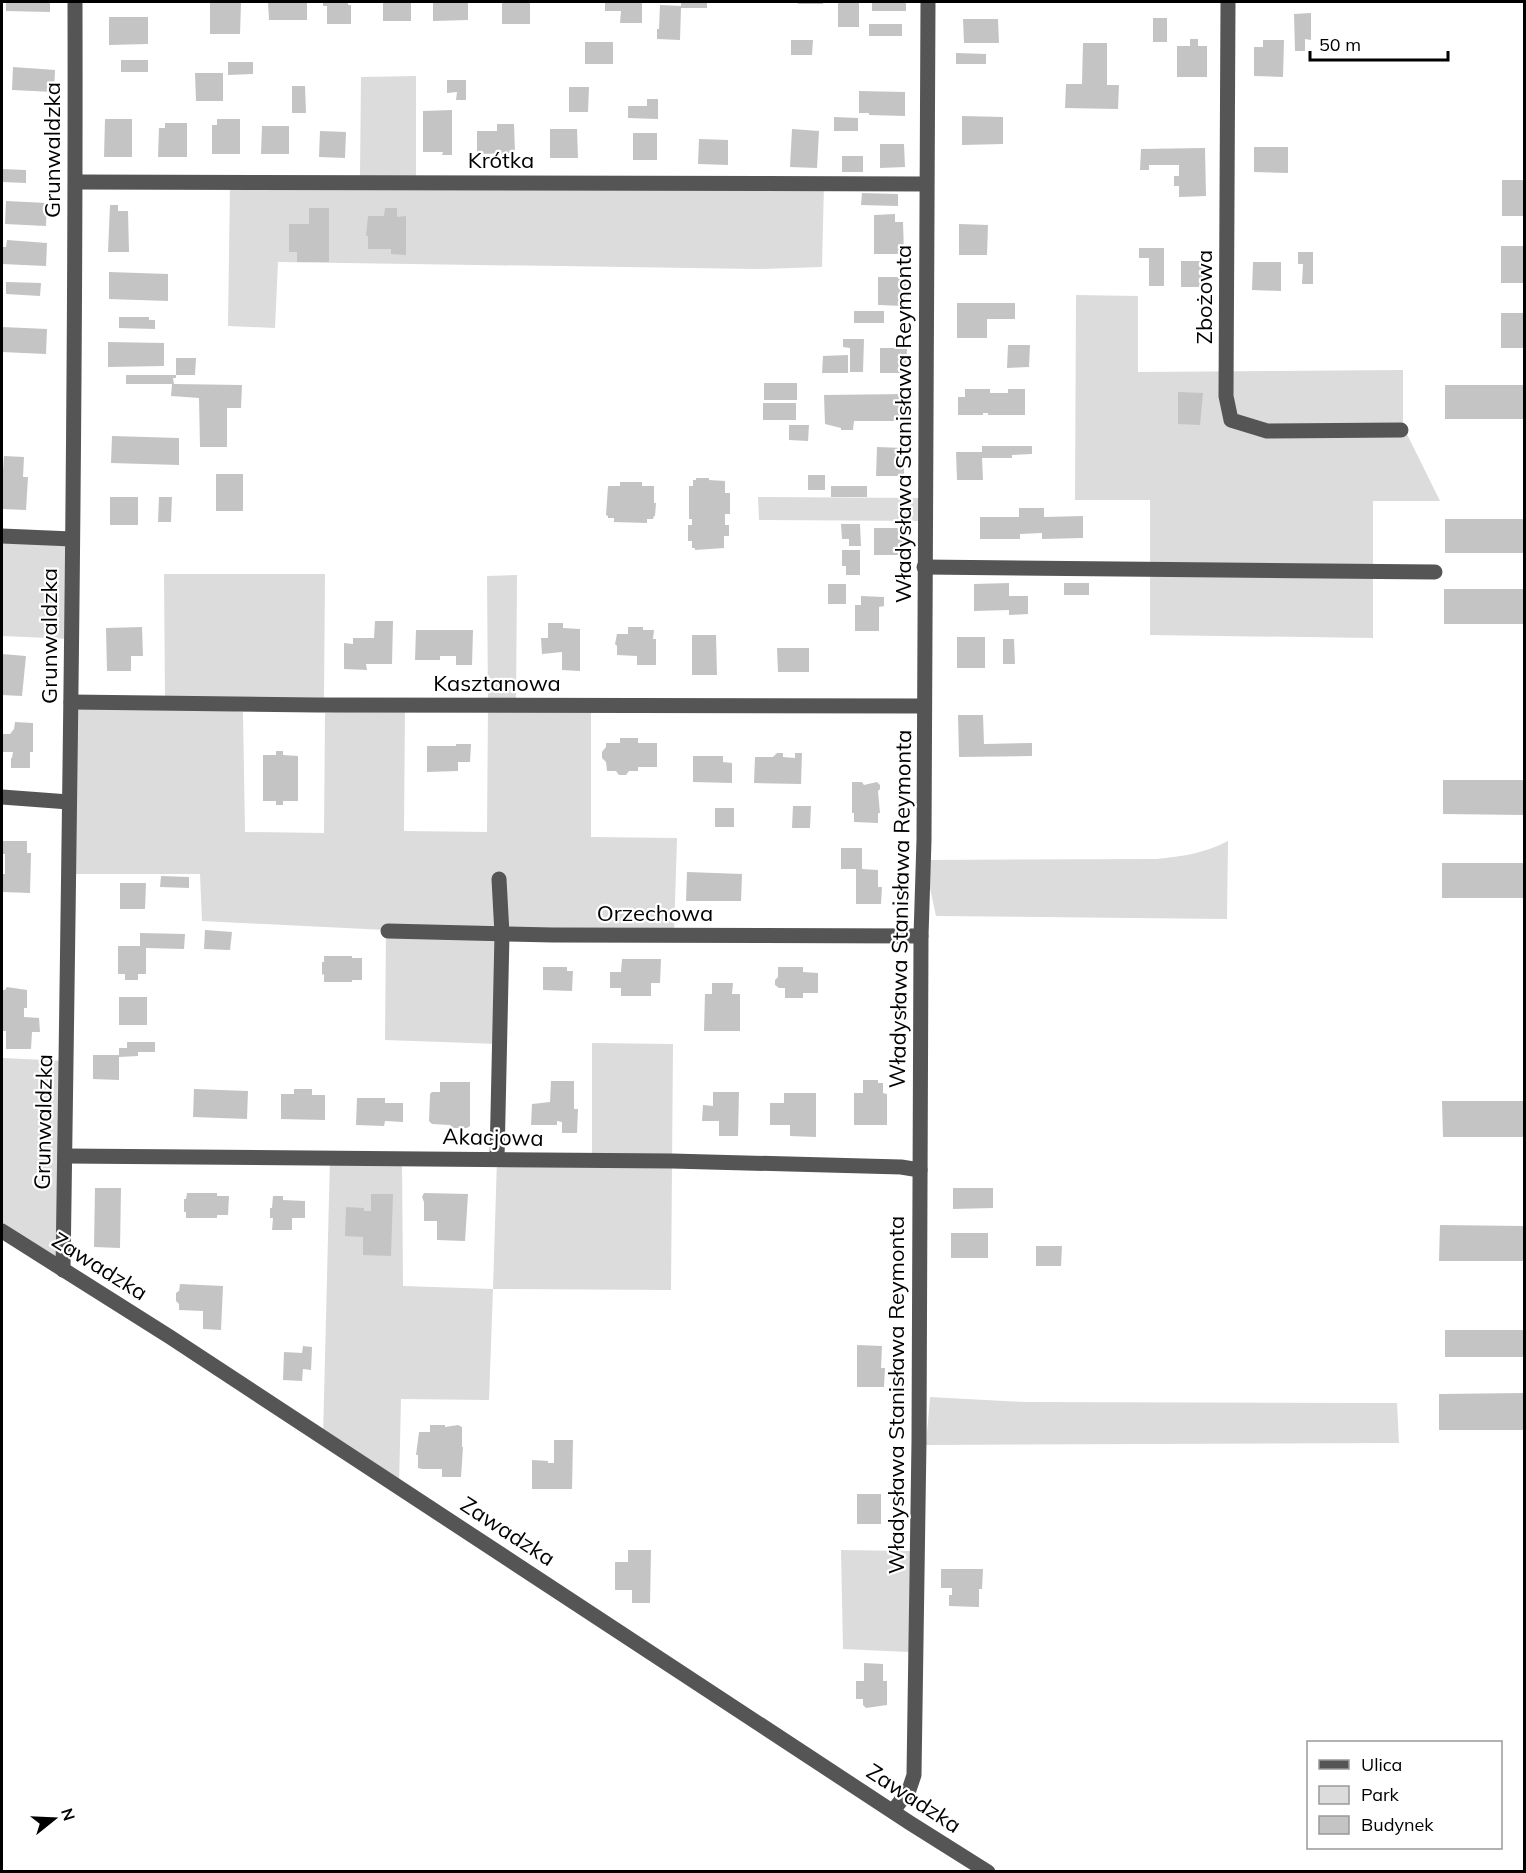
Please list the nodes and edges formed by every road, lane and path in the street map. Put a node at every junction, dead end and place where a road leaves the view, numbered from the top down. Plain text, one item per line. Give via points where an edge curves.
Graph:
1 (75, 2) edge
2 (928, 2) edge
3 (1228, 2) edge
4 (75, 182) junction
5 (926, 184) junction
6 (1401, 430) dead end
7 (2, 536) edge
8 (72, 539) junction
9 (924, 567) junction
10 (1435, 572) dead end
11 (71, 702) junction
12 (924, 706) junction
13 (2, 797) edge
14 (69, 802) junction
15 (499, 879) dead end
16 (388, 931) dead end
17 (502, 934) junction
18 (921, 936) junction
19 (65, 1156) junction
20 (496, 1159) junction
21 (920, 1170) junction
22 (2, 1231) edge
23 (63, 1270) junction
24 (893, 1811) junction
25 (988, 1872) edge

1 - 4 street, Grunwaldzka
2 - 5 street, Władysława Stanisława Reymonta
3 - 6 street, Zbożowa via 1226,396 1231,420 1267,431
4 - 5 street, Krótka
4 - 8 street, Grunwaldzka
5 - 9 street, Władysława Stanisława Reymonta
7 - 8 street
8 - 11 street, Grunwaldzka
9 - 10 street
9 - 12 street, Władysława Stanisława Reymonta
11 - 12 street, Kasztanowa
11 - 14 street, Grunwaldzka
12 - 18 street, Władysława Stanisława Reymonta
13 - 14 street
14 - 19 street, Grunwaldzka
15 - 17 street
16 - 17 street, Orzechowa
17 - 18 street, Orzechowa
17 - 20 street
18 - 21 street, Władysława Stanisława Reymonta
19 - 20 street, Akacjowa
19 - 23 street, Grunwaldzka
20 - 21 street, Akacjowa
21 - 24 street, Władysława Stanisława Reymonta via 914,1775 909,1790
22 - 23 street, Zawadzka
23 - 24 street, Zawadzka
24 - 25 street, Zawadzka

